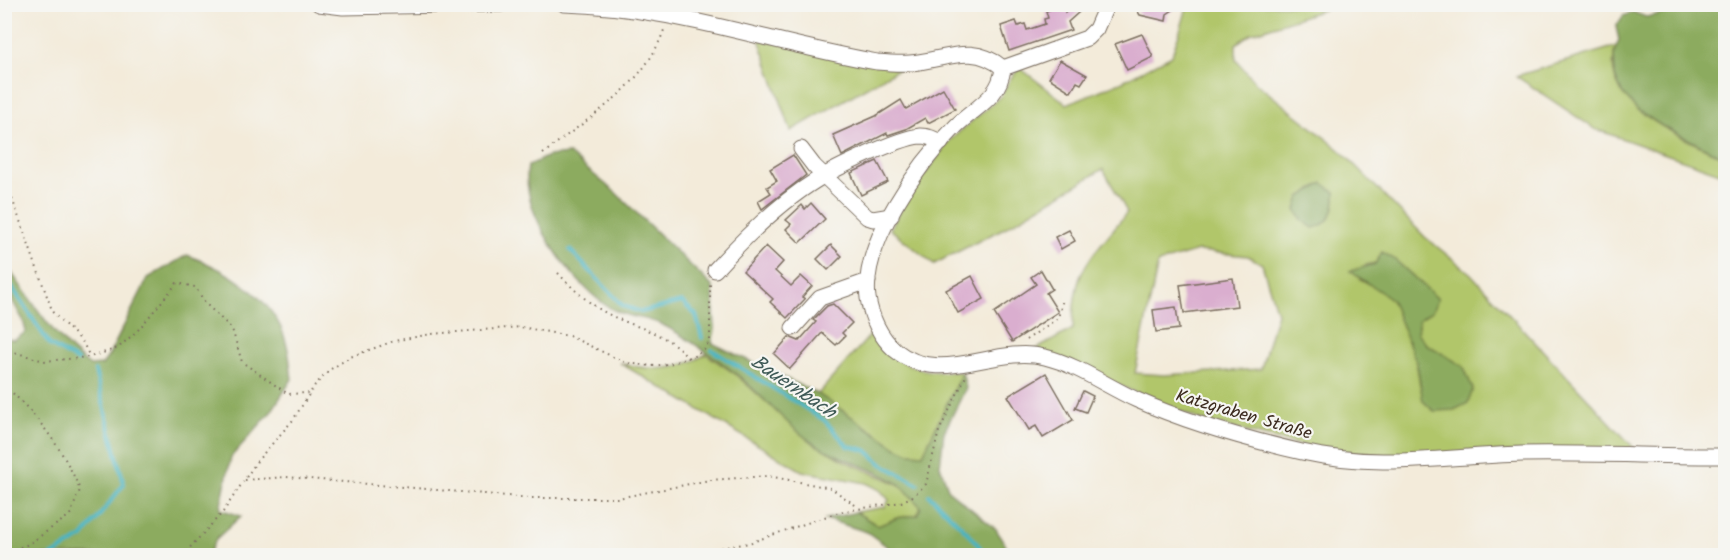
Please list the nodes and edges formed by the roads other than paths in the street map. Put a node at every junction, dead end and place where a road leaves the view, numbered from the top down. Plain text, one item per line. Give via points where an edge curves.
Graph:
1 (319, 4) edge
2 (501, 4) edge
3 (564, 4) edge
4 (1107, 4) edge
5 (1003, 68) junction
6 (941, 143) junction
7 (801, 149) dead end
8 (824, 177) junction
9 (891, 216) junction
10 (715, 270) road end
11 (868, 281) junction
12 (793, 328) dead end
13 (1725, 456) edge

1 - 2 street
3 - 5 street via 668,14 877,62 909,63 968,53 993,60
4 - 5 street via 1096,30 1087,38
5 - 6 street, Katzgraben Straße via 997,91
6 - 8 street via 933,137 919,136
6 - 9 street, Katzgraben Straße
7 - 8 street
8 - 9 street via 867,217
8 - 10 street via 784,205
9 - 11 street, Katzgraben Straße via 874,252
11 - 12 street via 819,298
11 - 13 street, Katzgraben Straße via 868,301 888,344 928,365 966,365 1022,354 1047,357 1203,425 1336,459 1392,462 1521,454

